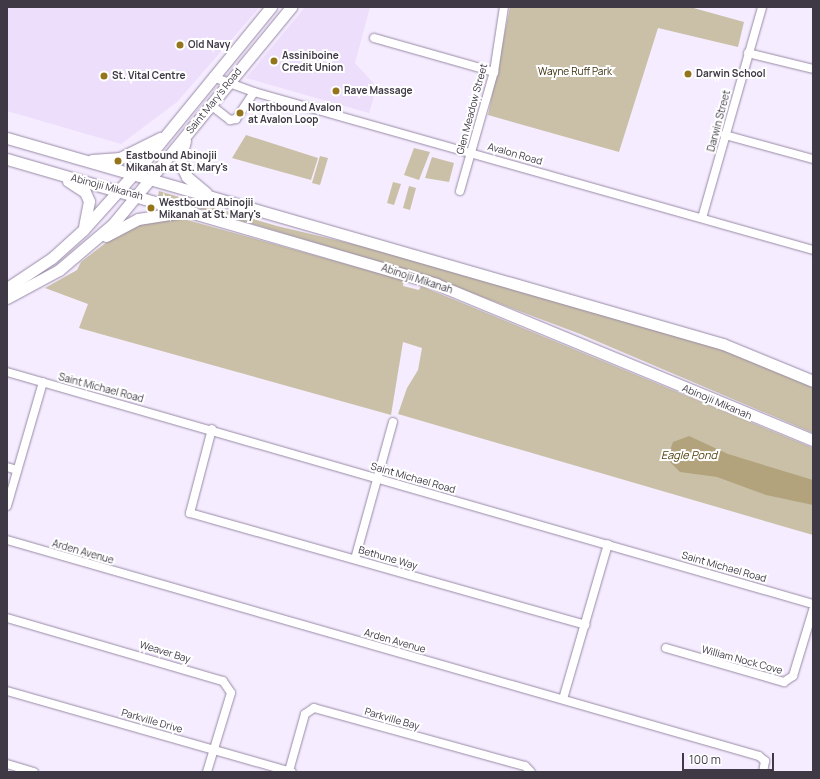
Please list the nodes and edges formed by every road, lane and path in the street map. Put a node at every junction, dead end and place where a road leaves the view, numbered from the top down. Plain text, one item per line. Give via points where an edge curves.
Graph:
1 (271, 7) edge
2 (291, 7) edge
3 (504, 7) edge
4 (762, 7) edge
5 (374, 38) dead end
6 (748, 53) junction
7 (813, 69) edge
8 (494, 72) junction
9 (212, 77) junction
10 (230, 84) junction
11 (254, 92) junction
12 (212, 106) junction
13 (188, 133) junction
14 (166, 134) junction
15 (725, 135) junction
16 (7, 138) edge
17 (471, 152) junction
18 (7, 159) edge
19 (813, 159) edge
20 (84, 160) junction
21 (51, 172) junction
22 (133, 175) junction
23 (151, 180) junction
24 (120, 191) junction
25 (460, 191) dead end
26 (138, 196) junction
27 (215, 198) junction
28 (190, 211) junction
29 (702, 218) junction
30 (83, 230) junction
31 (90, 245) junction
32 (813, 250) edge
33 (7, 288) edge
34 (7, 298) edge
35 (7, 372) edge
36 (813, 381) edge
37 (43, 382) junction
38 (393, 422) dead end
39 (212, 429) junction
40 (813, 440) edge
41 (7, 467) edge
42 (18, 470) junction
43 (378, 478) junction
44 (7, 506) edge
45 (7, 540) edge
46 (608, 544) junction
47 (355, 559) junction
48 (813, 604) edge
49 (813, 610) edge
50 (7, 618) edge
51 (585, 625) junction
52 (666, 648) dead end
53 (7, 691) edge
54 (564, 699) junction
55 (214, 749) junction
56 (7, 764) edge
57 (34, 772) edge
58 (207, 772) edge
59 (290, 772) edge
60 (531, 772) edge
61 (763, 772) edge

1 - 9 main road, Saint Mary's Road
2 - 10 main road, Saint Mary's Road
3 - 8 street, Glen Meadow Street
4 - 6 street, Darwin Street
5 - 8 street
6 - 7 street
6 - 15 street, Darwin Street
8 - 17 street, Glen Meadow Street
9 - 10 street, Avalon Road
9 - 14 main road, Saint Mary's Road
10 - 11 street, Avalon Road
10 - 12 main road, Saint Mary's Road
11 - 12 street via 236,119 230,120
11 - 17 street, Avalon Road
12 - 13 main road, Saint Mary's Road
13 - 23 main road, Saint Mary's Road
13 - 27 main road via 180,158 182,167 196,186
14 - 20 main road via 120,158
14 - 22 main road, Saint Mary's Road
15 - 19 street
15 - 29 street, Darwin Street
16 - 20 main road, Abinojii Mikanah
17 - 25 street, Glen Meadow Street
17 - 29 street, Avalon Road
18 - 21 main road, Abinojii Mikanah
20 - 22 main road, Abinojii Mikanah
21 - 24 main road, Abinojii Mikanah
21 - 30 main road via 85,192 90,209
22 - 23 main road, Abinojii Mikanah
22 - 24 main road, Saint Mary's Road
23 - 26 main road, Saint Mary's Road
23 - 27 main road, Abinojii Mikanah
24 - 26 main road, Abinojii Mikanah
24 - 30 main road, Saint Mary's Road
26 - 28 main road, Abinojii Mikanah
26 - 31 main road, Saint Mary's Road
27 - 36 main road, Abinojii Mikanah via 723,344
28 - 31 main road via 159,213 138,219
28 - 40 main road, Abinojii Mikanah via 436,284
29 - 32 street, Avalon Road
30 - 33 main road, Saint Mary's Road via 52,258
31 - 34 main road, Saint Mary's Road via 59,270
35 - 37 street, Saint Michael Road
37 - 39 street, Saint Michael Road
37 - 42 street
38 - 43 street
39 - 43 street, Saint Michael Road
39 - 47 street, Bethune Way via 188,509 190,513
41 - 42 street
42 - 44 street
43 - 46 street, Saint Michael Road
43 - 47 street
45 - 54 street, Arden Avenue
46 - 48 street, Saint Michael Road
46 - 51 street
47 - 51 street, Bethune Way
49 - 52 street, William Nock Cove via 793,676 784,682
50 - 55 street, Weaver Bay via 223,681 231,693
51 - 54 street
53 - 55 street, Parkville Drive
54 - 61 street, Arden Avenue via 759,756 765,761
55 - 58 street, Weaver Bay
55 - 59 street, Parkville Drive
56 - 57 street
59 - 60 street, Parkville Bay via 305,714 314,708 525,766

